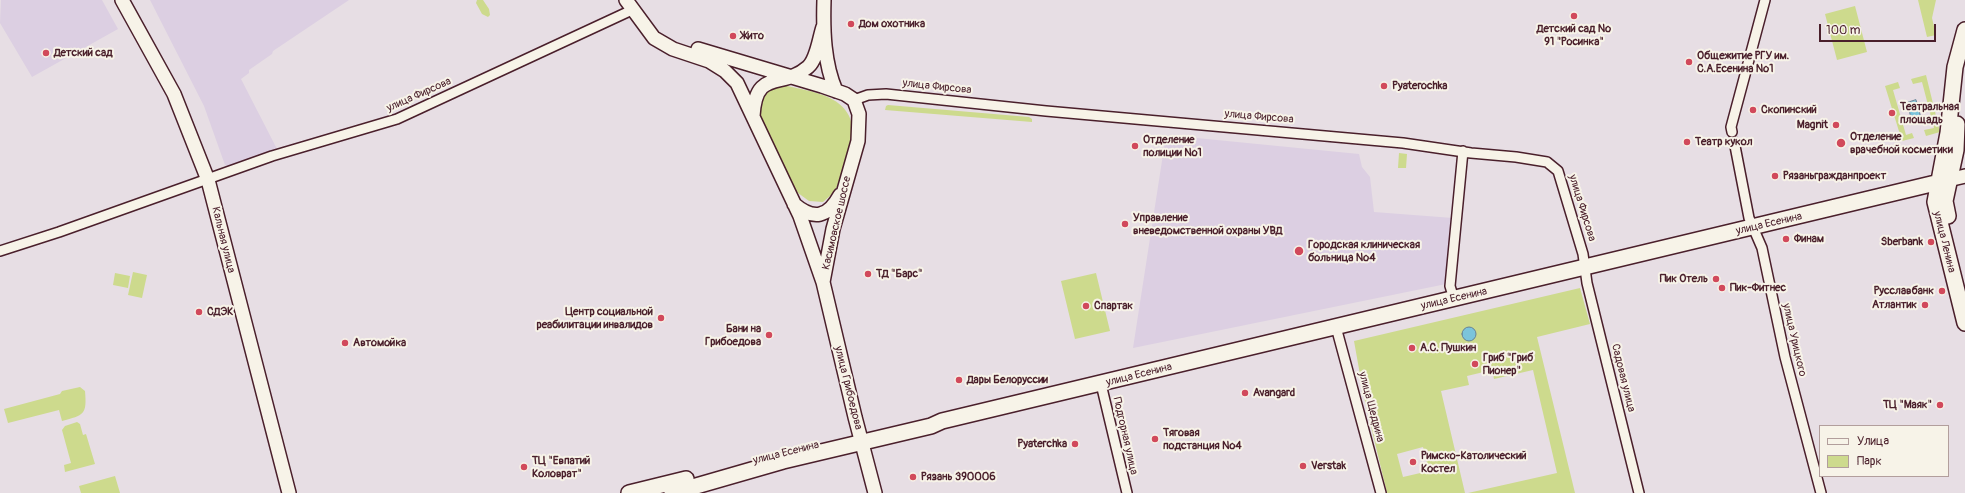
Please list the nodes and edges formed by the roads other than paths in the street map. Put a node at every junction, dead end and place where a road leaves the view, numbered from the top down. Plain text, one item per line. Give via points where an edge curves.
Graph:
1 (122, 0) edge
2 (824, 0) edge
3 (1765, 0) edge
4 (632, 9) edge
5 (823, 27) junction
6 (1965, 30) edge
7 (1965, 63) edge
8 (792, 78) junction
9 (836, 91) junction
10 (854, 100) junction
11 (753, 118) junction
12 (1732, 132) tunnel mouth
13 (1734, 146) tunnel mouth
14 (1955, 150) edge
15 (1463, 151) junction
16 (1965, 176) edge
17 (208, 180) junction
18 (1943, 181) junction
19 (845, 184) junction
20 (806, 216) junction
21 (1753, 227) junction
22 (834, 229) junction
23 (0, 251) edge
24 (1585, 268) junction
25 (823, 282) junction
26 (1965, 290) edge
27 (1454, 299) junction
28 (1965, 324) edge
29 (1336, 327) junction
30 (1101, 384) junction
31 (861, 439) junction
32 (289, 493) edge
33 (629, 493) edge
34 (672, 493) edge
35 (875, 493) edge
36 (1127, 493) edge
37 (1381, 493) edge
38 (1639, 493) edge
39 (1821, 493) edge

1 - 17 main road, Кальная улица via 174,94
2 - 5 main road
3 - 12 street via 1731,127
4 - 8 main road via 665,36 681,44
4 - 11 main road via 654,38 725,71 736,83
4 - 17 street, улица Фирсова via 397,119 272,156
5 - 8 main road via 811,64
5 - 9 main road via 828,66
6 - 14 main road via 1955,67 1948,133
7 - 14 main road via 1957,103
8 - 9 main road
8 - 11 main road via 773,80 760,88 754,99
9 - 10 main road
10 - 15 street, улица Фирсова via 868,95 886,94 1383,141
10 - 19 main road, Касимовское шоссе via 859,114 858,141
11 - 20 main road via 794,204
13 - 21 street, улица Урицкого
14 - 18 main road, улица Ленина
15 - 24 street, улица Фирсова via 1547,162 1558,171 1576,228
15 - 27 street via 1450,286
16 - 18 main road, улица Есенина
17 - 23 street, улица Фирсова
17 - 32 main road, Кальная улица
18 - 21 main road, улица Есенина
18 - 26 main road, улица Ленина
18 - 28 main road, улица Ленина via 1935,202
19 - 20 main road via 834,205 824,212
19 - 22 main road, Касимовское шоссе
20 - 22 main road
20 - 25 main road, Касимовское шоссе
21 - 24 main road, улица Есенина
21 - 39 street, улица Урицкого via 1762,248 1785,357
22 - 25 main road, Касимовское шоссе
24 - 27 main road, улица Есенина
24 - 38 street, Садовая улица
25 - 31 main road, улица Грибоедова
27 - 29 main road, улица Есенина
29 - 30 main road, улица Есенина
29 - 37 street, улица Щедрина
30 - 31 main road, улица Есенина via 942,421 931,426
30 - 36 street, Подгорная улица
31 - 33 main road, улица Есенина
31 - 34 main road, улица Есенина
31 - 35 main road, улица Грибоедова

